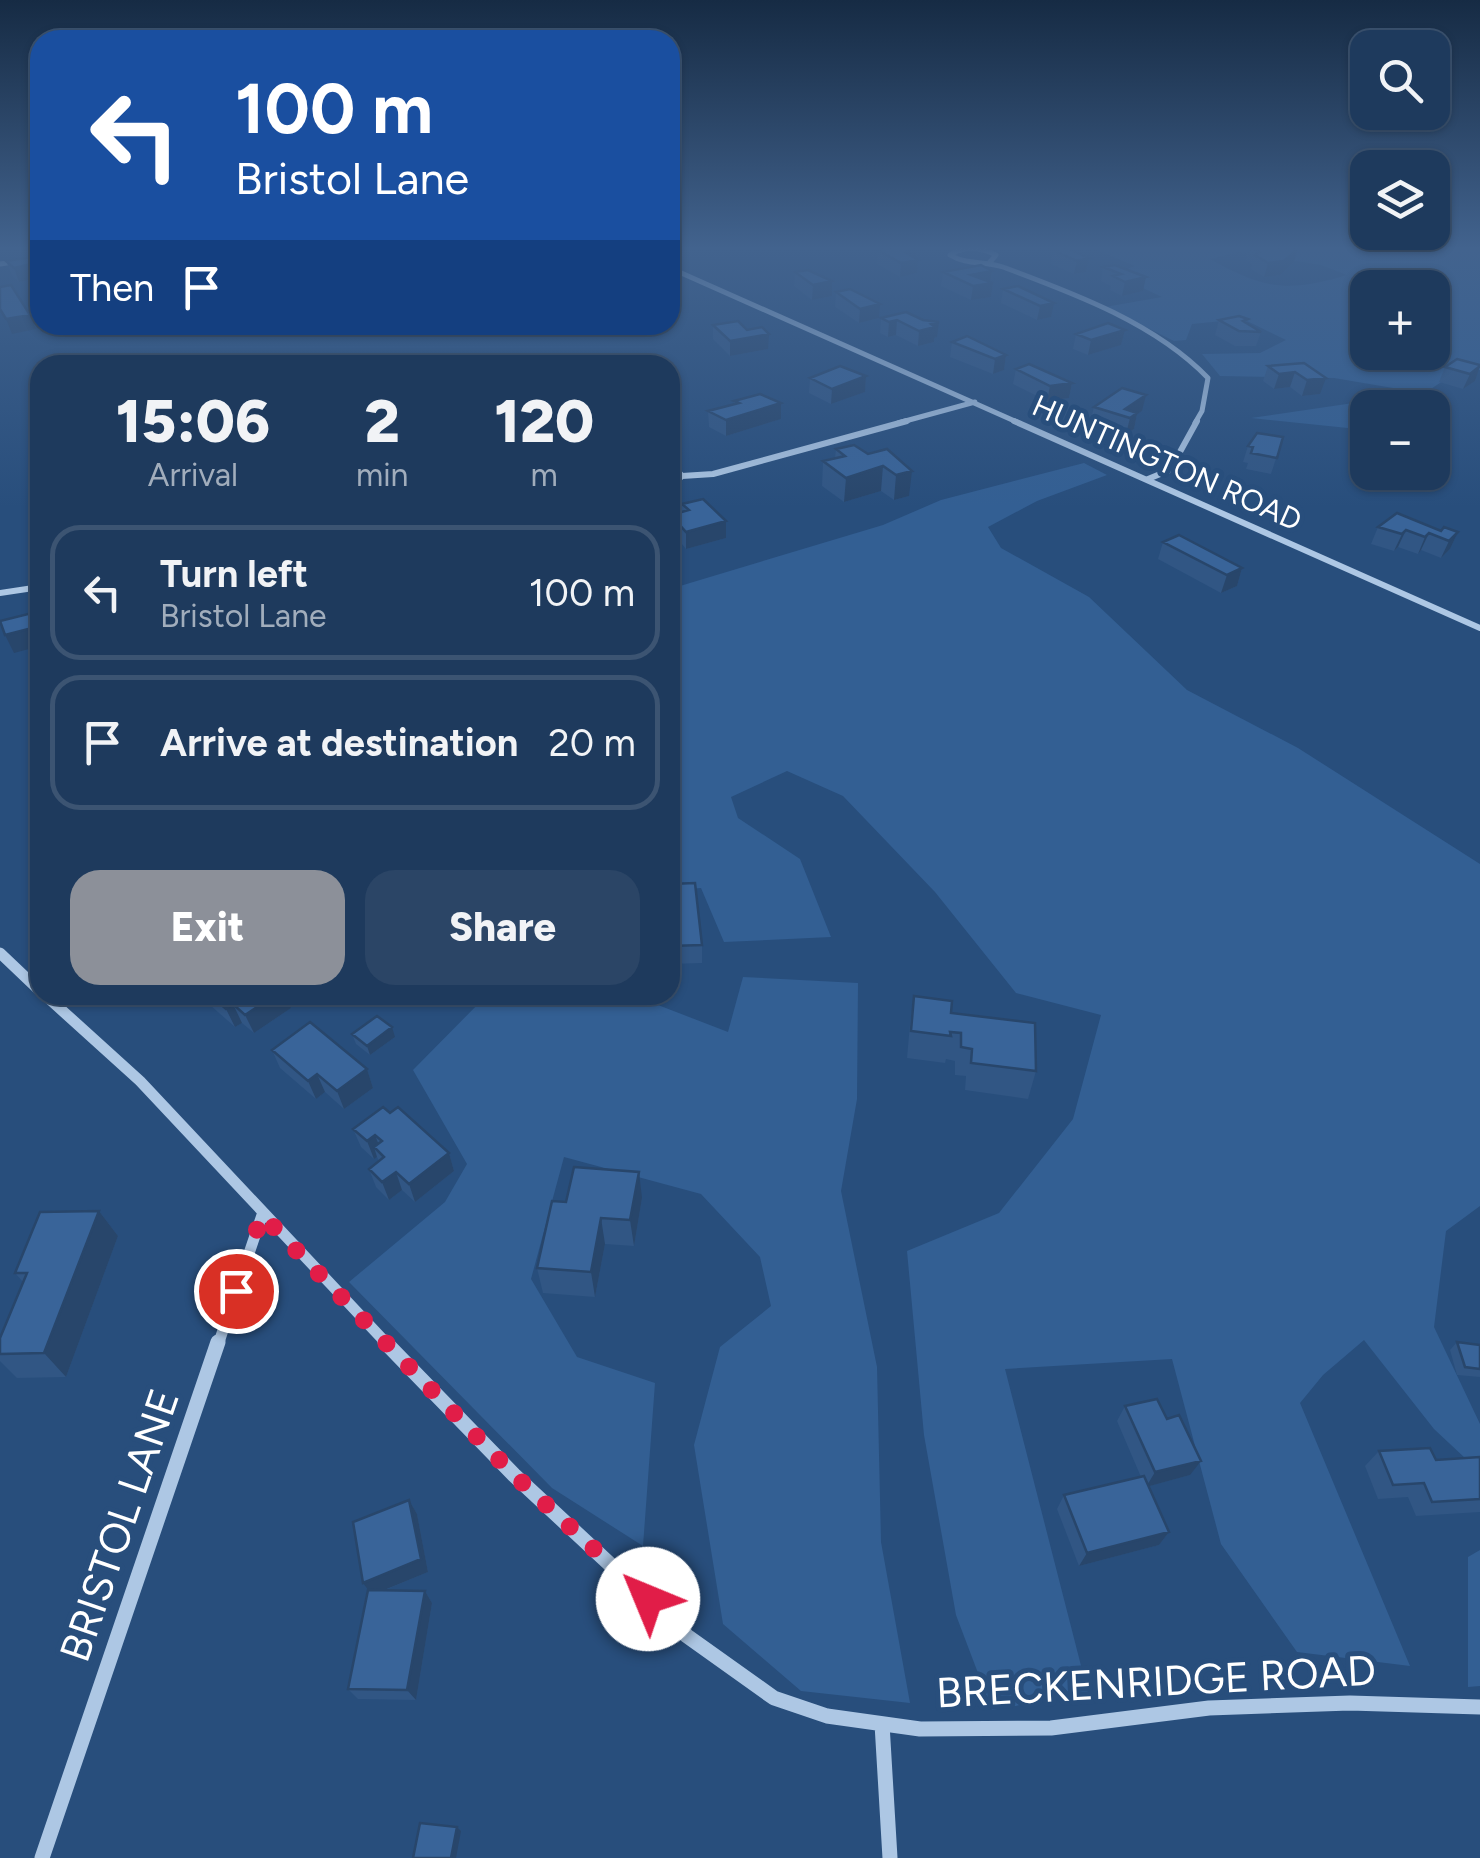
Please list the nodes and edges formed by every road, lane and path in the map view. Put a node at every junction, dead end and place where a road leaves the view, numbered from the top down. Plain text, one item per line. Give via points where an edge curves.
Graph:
1 (820, 334) edge
2 (1151, 334) edge
3 (976, 402) junction
4 (682, 476) edge
5 (1148, 480) junction
6 (30, 588) edge
7 (0, 593) edge
8 (1480, 628) edge
9 (0, 953) edge
10 (30, 982) edge
11 (56, 1005) edge
12 (262, 1215) junction
13 (1480, 1707) edge
14 (882, 1724) junction
15 (42, 1858) edge
16 (890, 1858) edge

1 - 3 street, HUNTINGTON ROAD
2 - 5 street via 1197,363 1208,378 1202,411 1170,470
3 - 4 street via 714,474
3 - 5 street, HUNTINGTON ROAD
5 - 8 street, HUNTINGTON ROAD
6 - 7 street
9 - 10 street, BRECKENRIDGE ROAD
11 - 12 street, BRECKENRIDGE ROAD via 140,1080
12 - 14 street, BRECKENRIDGE ROAD via 514,1475 687,1636 774,1698 827,1716
12 - 15 street, BRISTOL LANE
13 - 14 street, BRECKENRIDGE ROAD via 1350,1702 1209,1708 1051,1728
14 - 16 street

